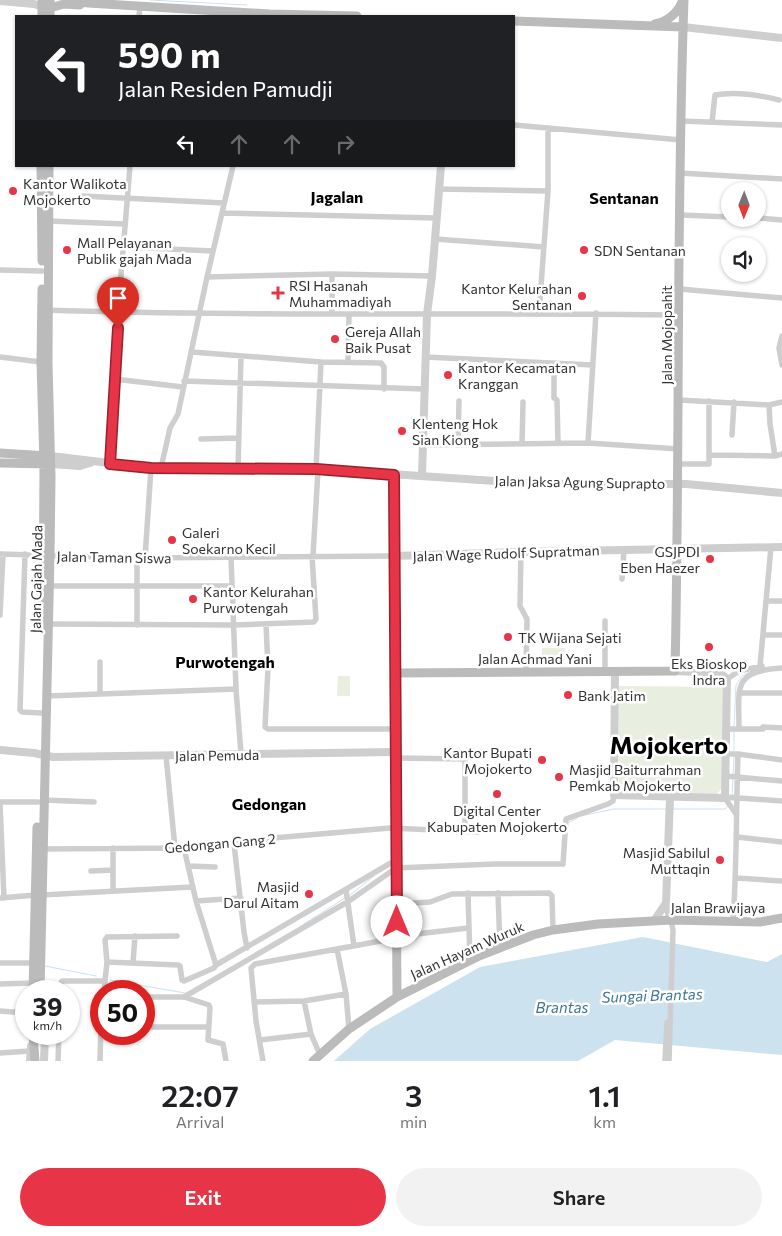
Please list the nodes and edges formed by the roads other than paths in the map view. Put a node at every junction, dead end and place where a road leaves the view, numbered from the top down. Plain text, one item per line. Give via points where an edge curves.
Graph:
1 (73, 0) edge
2 (683, 0) edge
3 (0, 1) edge
4 (88, 3) junction
5 (47, 6) edge
6 (140, 6) junction
7 (139, 15) edge
8 (269, 15) edge
9 (515, 21) edge
10 (644, 25) junction
11 (683, 27) junction
12 (782, 38) edge
13 (779, 100) dead end
14 (681, 121) junction
15 (712, 122) junction
16 (515, 125) edge
17 (782, 125) edge
18 (548, 128) junction
19 (681, 140) junction
20 (42, 167) edge
21 (49, 167) edge
22 (130, 167) edge
23 (233, 167) edge
24 (441, 167) edge
25 (680, 173) junction
26 (782, 179) edge
27 (439, 189) junction
28 (548, 191) junction
29 (82, 196) dead end
30 (128, 198) junction
31 (224, 203) junction
32 (222, 213) junction
33 (680, 215) junction
34 (721, 217) edge
35 (436, 218) junction
36 (766, 219) edge
37 (782, 220) edge
38 (48, 221) junction
39 (125, 224) junction
40 (435, 239) junction
41 (123, 246) junction
42 (544, 247) junction
43 (213, 251) junction
44 (44, 266) junction
45 (0, 270) edge
46 (332, 274) junction
47 (432, 276) junction
48 (207, 277) junction
49 (680, 289) junction
50 (782, 298) edge
51 (45, 310) junction
52 (119, 312) junction
53 (539, 313) junction
54 (596, 313) junction
55 (200, 314) junction
56 (332, 314) junction
57 (349, 314) junction
58 (427, 314) junction
59 (679, 315) junction
60 (782, 336) edge
61 (192, 352) junction
62 (241, 356) junction
63 (0, 357) edge
64 (425, 357) junction
65 (41, 362) junction
66 (321, 362) junction
67 (348, 362) junction
68 (593, 365) junction
69 (782, 365) edge
70 (554, 374) dead end
71 (114, 379) junction
72 (184, 384) junction
73 (240, 384) junction
74 (320, 386) junction
75 (384, 389) junction
76 (424, 389) junction
77 (679, 400) junction
78 (459, 401) dead end
79 (709, 401) junction
80 (523, 402) dead end
81 (734, 402) junction
82 (782, 402) edge
83 (769, 405) junction
84 (732, 436) dead end
85 (238, 438) junction
86 (201, 439) dead end
87 (558, 443) junction
88 (522, 444) junction
89 (588, 444) junction
90 (423, 445) junction
91 (458, 445) junction
92 (679, 449) junction
93 (0, 453) edge
94 (782, 454) edge
95 (710, 455) junction
96 (775, 456) junction
97 (47, 460) junction
98 (0, 463) edge
99 (110, 464) junction
100 (679, 464) junction
101 (151, 468) junction
102 (161, 468) junction
103 (238, 468) junction
104 (317, 470) junction
105 (394, 475) junction
106 (422, 476) junction
107 (678, 484) junction
108 (782, 493) edge
109 (771, 547) junction
110 (782, 547) edge
111 (677, 549) junction
112 (624, 550) junction
113 (521, 552) junction
114 (1, 554) edge
115 (25, 554) junction
116 (47, 555) junction
117 (313, 556) junction
118 (394, 556) junction
119 (231, 557) junction
120 (137, 558) junction
121 (145, 558) junction
122 (622, 579) dead end
123 (50, 586) junction
124 (232, 586) junction
125 (137, 587) junction
126 (766, 601) junction
127 (782, 601) edge
128 (0, 615) edge
129 (605, 621) dead end
130 (49, 624) junction
131 (266, 624) junction
132 (137, 625) junction
133 (233, 625) junction
134 (764, 635) junction
135 (782, 635) edge
136 (100, 662) dead end
137 (760, 666) junction
138 (782, 666) edge
139 (610, 671) junction
140 (675, 671) junction
141 (526, 672) junction
142 (395, 673) junction
143 (728, 679) junction
144 (236, 688) junction
145 (739, 693) junction
146 (782, 693) edge
147 (100, 694) junction
148 (46, 696) junction
149 (40, 713) junction
150 (782, 728) edge
151 (396, 729) junction
152 (734, 729) junction
153 (0, 750) edge
154 (241, 754) junction
155 (733, 754) junction
156 (42, 755) junction
157 (396, 755) junction
158 (166, 756) junction
159 (782, 760) edge
160 (733, 776) junction
161 (782, 781) edge
162 (614, 798) junction
163 (730, 799) junction
164 (670, 800) junction
165 (782, 800) edge
166 (43, 801) junction
167 (94, 802) dead end
168 (0, 803) edge
169 (736, 814) junction
170 (396, 829) junction
171 (465, 832) junction
172 (478, 832) dead end
173 (737, 837) junction
174 (782, 842) edge
175 (234, 844) junction
176 (113, 848) junction
177 (175, 848) junction
178 (184, 848) junction
179 (43, 849) junction
180 (188, 866) junction
181 (215, 866) dead end
182 (398, 866) junction
183 (113, 870) junction
184 (91, 871) dead end
185 (736, 878) junction
186 (782, 881) edge
187 (192, 887) junction
188 (113, 891) junction
189 (468, 893) junction
190 (498, 893) junction
191 (39, 895) junction
192 (348, 896) junction
193 (2, 898) edge
194 (240, 898) junction
195 (196, 901) junction
196 (666, 903) junction
197 (399, 904) junction
198 (310, 918) junction
199 (782, 918) edge
200 (654, 921) junction
201 (733, 921) junction
202 (671, 926) junction
203 (468, 928) junction
204 (553, 928) junction
205 (135, 936) junction
206 (176, 936) dead end
207 (397, 938) junction
208 (354, 946) junction
209 (247, 948) junction
210 (337, 949) junction
211 (500, 949) junction
212 (470, 961) junction
213 (107, 962) junction
214 (0, 963) edge
215 (34, 963) junction
216 (133, 963) junction
217 (215, 966) junction
218 (33, 980) edge
219 (40, 980) edge
220 (105, 980) edge
221 (214, 980) junction
222 (0, 984) edge
223 (15, 985) edge
224 (346, 994) junction
225 (155, 997) edge
226 (184, 997) junction
227 (397, 997) junction
228 (304, 1001) junction
229 (254, 1002) junction
230 (0, 1011) edge
231 (15, 1013) edge
232 (155, 1027) edge
233 (209, 1027) junction
234 (349, 1029) junction
235 (311, 1034) junction
236 (260, 1040) junction
237 (33, 1045) edge
238 (38, 1045) edge
239 (40, 1045) edge
240 (59, 1045) edge
241 (100, 1045) edge
242 (0, 1053) edge
243 (35, 1058) edge
244 (316, 1058) edge
245 (667, 1060) edge
246 (58, 1061) edge
247 (100, 1061) edge
248 (226, 1061) edge
249 (263, 1061) edge

1 - 4 main road
2 - 10 main road via 678,12 658,24
2 - 11 main road, Jalan Mojopahit
3 - 5 street
4 - 5 main road
4 - 6 main road
6 - 7 street
6 - 8 main road
9 - 10 main road
10 - 11 main road
11 - 12 street
11 - 14 main road, Jalan Mojopahit
13 - 15 street via 746,94 715,95
14 - 15 street
14 - 19 main road, Jalan Mojopahit
15 - 17 street
16 - 18 street
18 - 19 street
18 - 28 street
19 - 25 main road, Jalan Mojopahit
20 - 44 main road, Jalan Gajah Mada
21 - 38 main road, Jalan Gajah Mada
22 - 30 street
23 - 31 street
24 - 27 street
25 - 26 street
25 - 33 main road, Jalan Mojopahit
27 - 28 street
27 - 35 street
28 - 42 street
29 - 30 street
30 - 31 street
30 - 39 street
31 - 32 street
32 - 35 street
32 - 43 street
33 - 34 street
33 - 49 main road, Jalan Mojopahit
35 - 40 street
36 - 37 street
38 - 39 street
38 - 44 main road, Jalan Gajah Mada
39 - 41 street
40 - 42 street
40 - 47 street
41 - 43 street
41 - 52 street
42 - 53 street
43 - 48 street
44 - 45 street
44 - 51 main road, Jalan Gajah Mada
46 - 47 street
46 - 48 street
46 - 56 street
47 - 58 street
48 - 55 street
49 - 50 street
49 - 59 main road, Jalan Mojopahit
51 - 52 street
51 - 65 main road, Jalan Gajah Mada
51 - 97 main road, Jalan Gajah Mada
52 - 55 street
52 - 71 street
53 - 54 street
53 - 58 street
54 - 59 street
54 - 68 street
55 - 56 street
55 - 61 street
56 - 57 street
57 - 58 street
57 - 67 street
58 - 64 street
59 - 77 main road, Jalan Mojopahit
60 - 69 street via 779,348
61 - 62 street
61 - 72 street
62 - 66 street
62 - 73 street
63 - 65 street
64 - 68 street
64 - 76 street
65 - 97 main road, Jalan Gajah Mada
66 - 67 street
66 - 74 street
67 - 75 street via 383,364
68 - 89 street
70 - 87 street
71 - 72 street
71 - 99 street
72 - 73 street
72 - 102 street
73 - 74 street
73 - 85 street
74 - 75 street
74 - 104 street
75 - 76 street
76 - 90 street
77 - 79 street
77 - 92 main road, Jalan Mojopahit
78 - 91 street
79 - 81 street
79 - 95 street
80 - 88 street
81 - 83 street
81 - 84 street
82 - 83 street
83 - 96 street
85 - 86 street
85 - 103 street
87 - 88 street
87 - 89 street
88 - 91 street
89 - 92 street
90 - 91 street
90 - 106 street
92 - 100 main road, Jalan Mojopahit
93 - 97 main road
94 - 96 street
95 - 96 street
95 - 100 street via 708,465
97 - 98 main road
97 - 99 street, Jalan Jaksa Agung Suprapto via 80,466
97 - 116 main road, Jalan Gajah Mada
99 - 101 street, Jalan Jaksa Agung Suprapto
100 - 107 main road, Jalan Mojopahit
101 - 102 street, Jalan Jaksa Agung Suprapto
101 - 121 street
102 - 103 street, Jalan Jaksa Agung Suprapto
103 - 104 street, Jalan Jaksa Agung Suprapto
104 - 105 street, Jalan Jaksa Agung Suprapto
104 - 117 street
105 - 106 street, Jalan Jaksa Agung Suprapto
105 - 118 street
106 - 107 street, Jalan Jaksa Agung Suprapto via 541,484
107 - 108 street, Jalan Jaksa Agung Suprapto
107 - 111 main road, Jalan Mojopahit
109 - 110 street, Jalan Wage Rudolf Supratman
109 - 111 street, Jalan Wage Rudolf Supratman
109 - 126 street
111 - 112 street, Jalan Wage Rudolf Supratman
111 - 140 main road, Jalan Mojopahit
112 - 113 street, Jalan Wage Rudolf Supratman
112 - 122 street
113 - 118 street, Jalan Wage Rudolf Supratman
113 - 141 street via 520,606 527,618
114 - 115 street, Jalan Taman Siswa
114 - 128 street
115 - 116 street, Jalan Taman Siswa
115 - 149 street via 20,710
116 - 120 street, Jalan Taman Siswa
116 - 123 main road, Jalan Gajah Mada
116 - 149 main road, Jalan Gajah Mada
117 - 118 street, Jalan Taman Siswa
117 - 119 street, Jalan Taman Siswa
117 - 131 street via 316,621
118 - 142 street
119 - 121 street, Jalan Taman Siswa
119 - 124 street
120 - 121 street, Jalan Taman Siswa
120 - 125 street
123 - 125 street
123 - 130 main road, Jalan Gajah Mada
124 - 125 street
124 - 133 street
125 - 132 street
126 - 127 street
126 - 134 street
129 - 139 street
130 - 132 street
130 - 148 main road, Jalan Gajah Mada
131 - 133 street
131 - 151 street via 266,728
132 - 133 street
133 - 144 street
134 - 135 street
134 - 137 street
136 - 147 street
137 - 138 street
137 - 143 street via 739,671
138 - 145 street via 753,672 743,680
139 - 140 main road, Jalan Achmad Yani
139 - 141 main road, Jalan Achmad Yani
139 - 162 street
140 - 143 street via 720,674
141 - 142 main road, Jalan Achmad Yani
142 - 151 main road
143 - 152 street
144 - 147 street
144 - 154 street
145 - 146 street
145 - 152 street
147 - 148 street
148 - 156 main road, Jalan Gajah Mada
149 - 156 main road, Jalan Gajah Mada
150 - 152 street
151 - 157 main road
152 - 155 street
153 - 156 street, Jalan Pemuda
154 - 157 street, Jalan Pemuda
154 - 158 street, Jalan Pemuda
155 - 159 street
155 - 160 street
155 - 160 street
156 - 158 street, Jalan Pemuda
156 - 166 main road, Jalan Gajah Mada
157 - 170 main road
157 - 171 street via 465,758
158 - 177 street
160 - 161 street
160 - 163 street
160 - 163 street
162 - 164 street
162 - 182 street via 608,804 566,820 563,864
163 - 164 street
163 - 165 street
163 - 169 street
163 - 169 street
164 - 196 street
166 - 167 street
166 - 168 street
166 - 179 main road, Jalan Gajah Mada
166 - 191 main road, Jalan Gajah Mada
168 - 193 street
169 - 173 street
170 - 171 street, Gedongan Gang 2
170 - 175 street, Gedongan Gang 2
170 - 182 main road
171 - 172 street, Gedongan Gang 2
173 - 174 street
173 - 185 street
175 - 178 street, Gedongan Gang 2
175 - 194 street
176 - 177 street, Gedongan Gang 2
176 - 179 street, Gedongan Gang 2
176 - 183 street
177 - 178 street, Gedongan Gang 2
178 - 180 street
179 - 191 main road, Jalan Gajah Mada
180 - 181 street
180 - 187 street
182 - 192 street
182 - 192 street
182 - 197 main road
183 - 184 street
183 - 188 street
185 - 186 street
185 - 201 street
187 - 188 street
187 - 195 street
188 - 191 street
189 - 190 street
189 - 197 street via 449,894 430,902
189 - 203 street
190 - 204 street via 550,894
190 - 211 street
191 - 193 street
191 - 215 main road, Jalan Gajah Mada
191 - 219 main road, Jalan Gajah Mada
192 - 198 street
192 - 198 street
192 - 208 street
194 - 195 street
194 - 209 street
195 - 217 street
196 - 200 street
196 - 202 street
197 - 207 main road
198 - 209 street
198 - 221 street
199 - 201 main road, Jalan Brawijaya via 760,922
200 - 202 main road, Jalan Brawijaya
200 - 204 main road, Jalan Hayam Wuruk
201 - 202 main road, Jalan Brawijaya
202 - 245 street
203 - 207 street
203 - 212 street
204 - 211 main road, Jalan Hayam Wuruk
205 - 206 street
205 - 213 street via 107,937
205 - 216 street
207 - 208 street
207 - 227 main road
208 - 210 street
209 - 217 street
210 - 224 street
210 - 229 street via 255,964 251,968
211 - 212 main road, Jalan Hayam Wuruk
212 - 227 main road, Jalan Hayam Wuruk
213 - 216 street
213 - 220 street
214 - 215 street
215 - 218 main road, Jalan Gajah Mada
216 - 217 street via 179,965 184,981
217 - 221 street
221 - 226 street
222 - 223 street
224 - 228 street
224 - 234 street
225 - 226 street
226 - 233 street via 210,1007
227 - 234 main road, Jalan Hayam Wuruk
228 - 229 street
228 - 235 street
229 - 236 street
230 - 231 street
232 - 233 street
233 - 248 street via 208,1040 223,1044
234 - 244 main road, Jalan Hayam Wuruk
235 - 236 street
235 - 244 street
236 - 249 street
237 - 243 main road
238 - 243 main road
239 - 243 street
240 - 246 street
241 - 247 street
242 - 243 street

